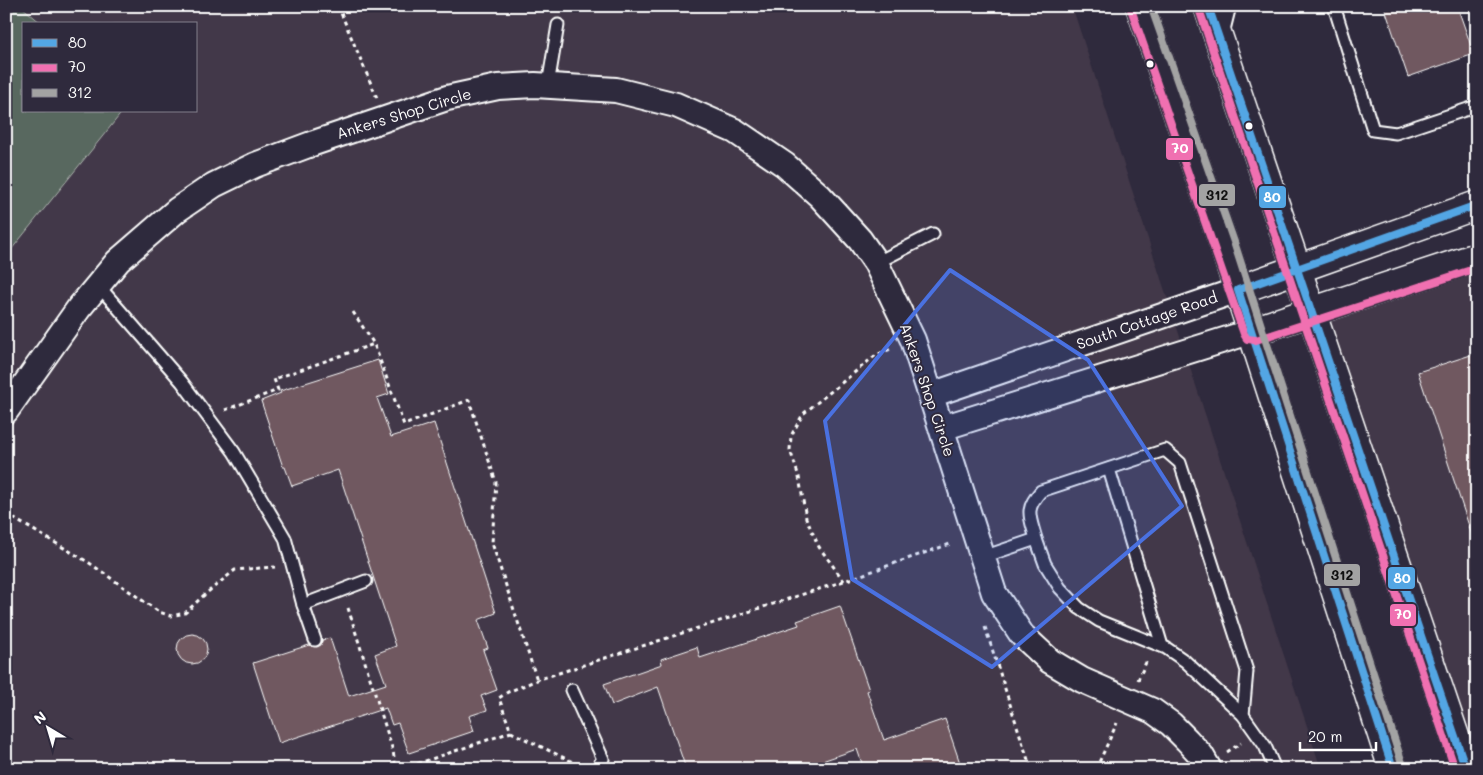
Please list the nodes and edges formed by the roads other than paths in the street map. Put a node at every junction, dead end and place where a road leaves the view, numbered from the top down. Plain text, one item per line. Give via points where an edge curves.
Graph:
1 (1140, 6) edge
2 (1208, 6) edge
3 (1230, 6) edge
4 (1334, 6) edge
5 (558, 25) dead end
6 (1220, 43) junction
7 (548, 85) junction
8 (1477, 106) edge
9 (1477, 206) edge
10 (933, 234) dead end
11 (1477, 257) edge
12 (876, 263) junction
13 (1297, 269) junction
14 (98, 285) junction
15 (1238, 290) junction
16 (1311, 312) junction
17 (1253, 331) junction
18 (931, 395) junction
19 (6, 411) edge
20 (942, 428) junction
21 (1109, 469) junction
22 (1036, 539) junction
23 (982, 557) junction
24 (366, 581) dead end
25 (303, 605) junction
26 (315, 640) dead end
27 (1162, 646) junction
28 (572, 690) dead end
29 (1243, 715) junction
30 (596, 769) edge
31 (1209, 769) edge
32 (1275, 769) edge
33 (1393, 769) edge
34 (1466, 769) edge

1 - 15 main road
2 - 6 main road
3 - 6 lane
4 - 8 lane via 1373,130 1396,133
5 - 7 lane
6 - 13 main road
7 - 12 street, Ankers Shop Circle via 616,90 676,105 735,131 785,165 820,196
7 - 14 street, Ankers Shop Circle via 498,87 447,98 255,165 214,185 177,210 118,261
9 - 13 main road, South Cottage Road
10 - 12 lane
11 - 16 main road
12 - 18 street, Ankers Shop Circle via 913,340
13 - 15 main road, South Cottage Road
13 - 16 main road
14 - 19 street, Ankers Shop Circle
14 - 25 lane via 182,382 234,452 285,538
15 - 17 main road
15 - 18 street, South Cottage Road
16 - 17 main road
16 - 34 main road
17 - 20 street
17 - 33 main road
18 - 20 street, Ankers Shop Circle
20 - 23 street, Ankers Shop Circle
21 - 22 lane via 1041,491 1029,512
21 - 27 lane
21 - 29 lane via 1165,450 1180,463 1248,671
22 - 23 lane
22 - 27 lane via 1045,564 1060,588 1079,608 1099,621
23 - 31 street, Ankers Shop Circle via 994,593 1022,636 1050,661 1082,680 1153,711 1187,740
24 - 25 lane
25 - 26 lane
27 - 29 lane via 1185,660
28 - 30 lane via 603,759
29 - 32 lane via 1265,746

